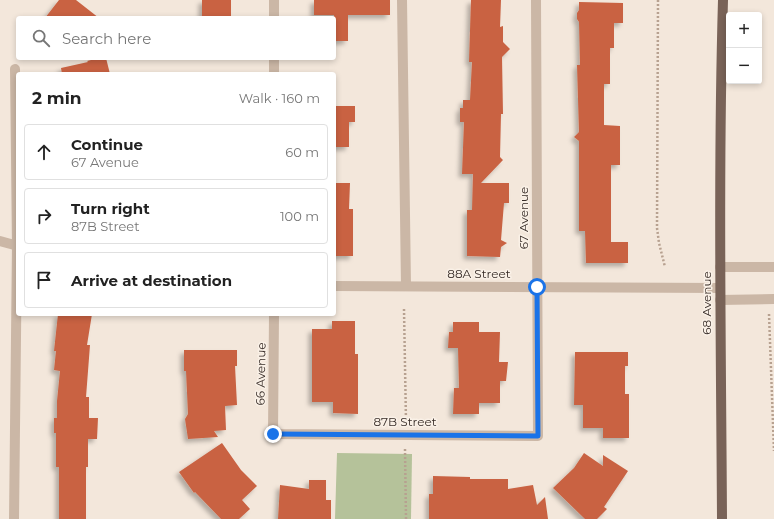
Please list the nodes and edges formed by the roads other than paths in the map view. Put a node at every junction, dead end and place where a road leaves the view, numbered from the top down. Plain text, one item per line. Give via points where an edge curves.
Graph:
1 (274, 0) edge
2 (402, 0) edge
3 (536, 0) edge
4 (717, 0) edge
5 (723, 0) edge
6 (274, 16) edge
7 (274, 60) edge
8 (14, 69) dead end
9 (274, 72) edge
10 (721, 86) junction
11 (16, 187) edge
12 (0, 241) edge
13 (16, 246) edge
14 (720, 267) junction
15 (774, 267) edge
16 (336, 286) edge
17 (406, 286) junction
18 (537, 287) junction
19 (720, 288) junction
20 (774, 299) edge
21 (720, 300) junction
22 (16, 316) edge
23 (274, 316) edge
24 (273, 434) joint
25 (538, 436) joint
26 (14, 519) edge
27 (722, 519) edge

1 - 6 street
2 - 17 street
3 - 18 street, 67 Avenue
4 - 10 main road, 68 Avenue
5 - 10 main road, 68 Avenue
7 - 9 street
8 - 11 street
10 - 14 main road, 68 Avenue
12 - 13 street
14 - 15 street
14 - 19 main road, 68 Avenue
16 - 17 street, 88A Street
17 - 18 street, 88A Street
18 - 19 street, 88A Street
18 - 25 street, 67 Avenue
19 - 21 main road, 68 Avenue
20 - 21 street
21 - 27 main road, 68 Avenue
22 - 26 street
23 - 24 street, 66 Avenue
24 - 25 street, 87B Street

